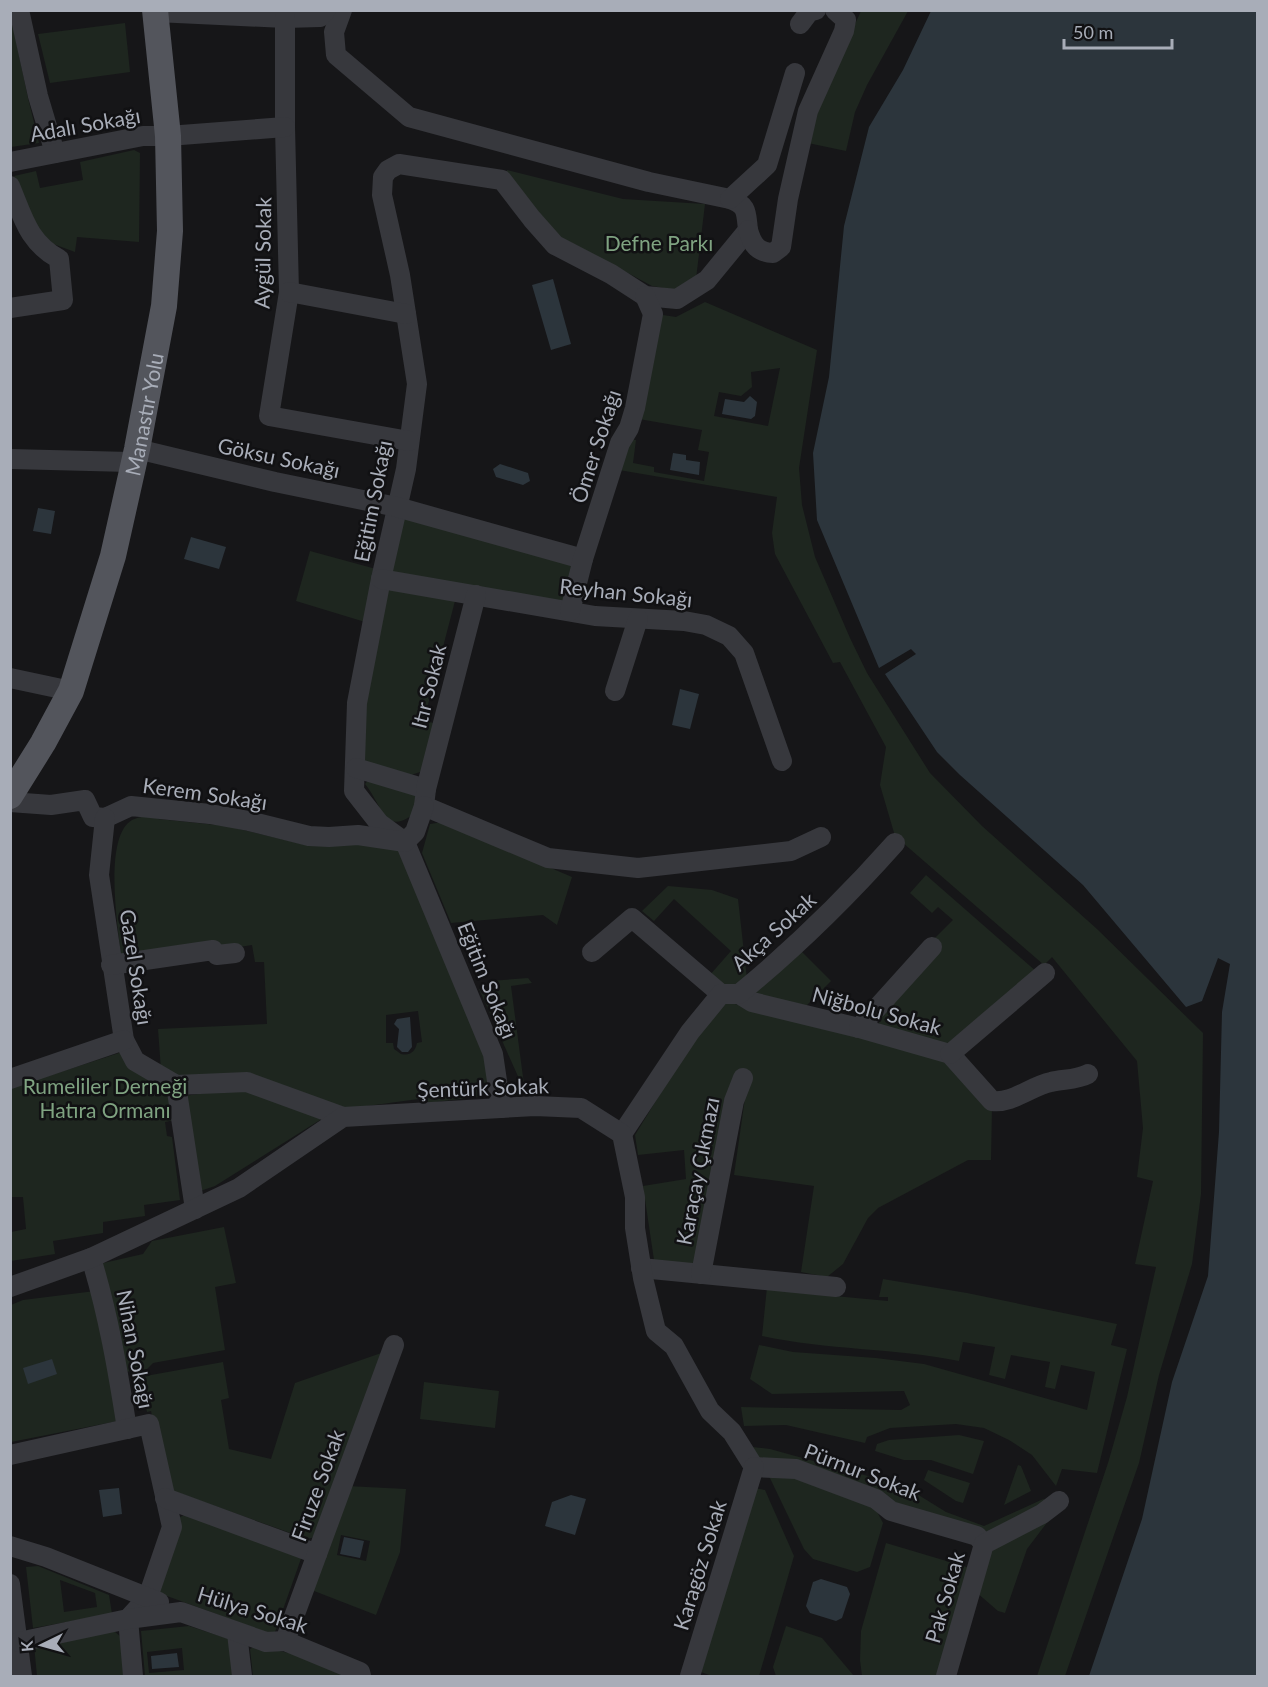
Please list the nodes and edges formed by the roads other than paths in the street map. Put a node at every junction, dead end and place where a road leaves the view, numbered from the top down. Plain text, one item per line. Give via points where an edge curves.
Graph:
1 (19, 10) edge
2 (326, 10) edge
3 (342, 10) edge
4 (816, 10) edge
5 (835, 10) edge
6 (155, 11) edge
7 (285, 18) junction
8 (800, 24) dead end
9 (795, 74) dead end
10 (285, 127) junction
11 (168, 136) junction
12 (55, 153) junction
13 (10, 162) edge
14 (10, 186) edge
15 (730, 199) junction
16 (748, 230) junction
17 (289, 292) junction
18 (645, 296) junction
19 (10, 308) edge
20 (406, 314) junction
21 (410, 441) junction
22 (138, 449) junction
23 (10, 459) edge
24 (397, 507) junction
25 (583, 559) junction
26 (381, 579) junction
27 (476, 595) junction
28 (570, 611) junction
29 (638, 619) junction
30 (10, 678) edge
31 (70, 691) junction
32 (615, 691) dead end
33 (782, 760) dead end
34 (356, 768) junction
35 (10, 796) edge
36 (425, 797) junction
37 (10, 802) edge
38 (105, 818) junction
39 (821, 837) dead end
40 (405, 842) junction
41 (895, 843) dead end
42 (932, 948) dead end
43 (592, 952) dead end
44 (235, 953) dead end
45 (111, 965) junction
46 (1045, 973) dead end
47 (730, 994) junction
48 (859, 1028) junction
49 (124, 1040) junction
50 (950, 1054) junction
51 (1088, 1074) dead end
52 (743, 1078) dead end
53 (10, 1079) edge
54 (176, 1085) junction
55 (501, 1108) junction
56 (343, 1117) junction
57 (622, 1134) junction
58 (195, 1209) junction
59 (91, 1258) junction
60 (641, 1268) junction
61 (701, 1274) junction
62 (10, 1287) edge
63 (836, 1287) dead end
64 (394, 1345) dead end
65 (127, 1429) junction
66 (10, 1455) edge
67 (754, 1467) junction
68 (165, 1498) junction
69 (1059, 1501) dead end
70 (984, 1544) junction
71 (10, 1546) edge
72 (317, 1554) junction
73 (10, 1584) edge
74 (148, 1598) junction
75 (181, 1612) junction
76 (128, 1619) junction
77 (237, 1633) junction
78 (285, 1641) junction
79 (19, 1642) junction
80 (22, 1677) edge
81 (133, 1677) edge
82 (242, 1677) edge
83 (361, 1677) edge
84 (690, 1677) edge
85 (946, 1677) edge

1 - 12 street
2 - 7 street via 320,17
3 - 15 street via 334,32 336,55 409,117 649,182
4 - 8 street via 809,12
5 - 16 street via 846,20 844,31 808,111 781,247 773,253 759,250 752,244
6 - 7 street
6 - 11 main road, Manastır Yolu
7 - 10 street, Aygül Sokak
9 - 15 street via 767,165
10 - 11 street, Adalı Sokağı
10 - 17 street, Aygül Sokak
11 - 12 street, Adalı Sokağı via 143,136
11 - 22 main road, Manastır Yolu via 170,231 164,306
12 - 13 street, Adalı Sokağı
14 - 19 street via 28,231 44,251 59,259 63,300
15 - 16 street via 745,208
16 - 18 street via 707,280 676,299
17 - 20 street
17 - 21 street, Aygül Sokak via 269,416
18 - 20 street, Eğitim Sokağı via 555,244 502,180 399,164 383,177 382,195
18 - 25 street, Ömer Sokağı via 653,314 637,401
20 - 21 street, Eğitim Sokağı via 417,384
21 - 24 street, Eğitim Sokağı
22 - 23 street via 130,462
22 - 24 street, Göksu Sokağı
22 - 31 main road, Manastır Yolu via 113,556
24 - 25 street, Göksu Sokağı
24 - 26 street, Eğitim Sokağı
25 - 28 street, Ömer Sokağı
26 - 27 street, Reyhan Sokağı
26 - 34 street, Eğitim Sokağı via 357,703
27 - 28 street, Reyhan Sokağı
27 - 36 street, Itır Sokak
28 - 29 street, Reyhan Sokağı
29 - 32 street
29 - 33 street, Reyhan Sokağı via 696,623 729,636 744,652
30 - 31 street
31 - 35 main road, Manastır Yolu
34 - 36 street
34 - 40 street, Eğitim Sokağı via 354,791 379,823
36 - 39 street via 548,858 638,868 791,851
36 - 40 street, Itır Sokak via 415,832
37 - 38 street via 51,806 85,800 93,817
38 - 40 street, Kerem Sokağı via 131,806 210,814 309,836 358,835
38 - 45 street, Gazel Sokağı via 99,875
40 - 55 street, Eğitim Sokağı via 493,1054
41 - 47 street, Akça Sokak via 857,887 770,969
42 - 48 street
43 - 47 street, Niğbolu Sokak via 632,918
44 - 45 street via 217,955 213,950
45 - 49 street, Gazel Sokağı
46 - 50 street
47 - 48 street, Niğbolu Sokak
47 - 57 street, Akça Sokak via 690,1032
48 - 50 street, Niğbolu Sokak
49 - 53 street, Gazel Sokağı
49 - 54 street via 135,1061
50 - 51 street, Niğbolu Sokak via 992,1101 1001,1102 1049,1082
52 - 61 street, Karaçay Çıkmazı via 734,1101
54 - 56 street via 247,1082
54 - 58 street
55 - 56 street, Şentürk Sokak
55 - 57 street, Şentürk Sokak via 581,1108
56 - 58 street via 239,1188
57 - 60 street via 635,1197
58 - 59 street
59 - 62 street
59 - 65 street, Nihan Sokağı
60 - 61 street
60 - 67 street via 656,1331 675,1346 710,1410 732,1432
61 - 63 street
64 - 72 street, Firuze Sokak
65 - 66 street
65 - 68 street, Nihan Sokağı via 149,1424
67 - 70 street, Pürnur Sokak via 796,1469 876,1499 891,1511 976,1536
67 - 84 street, Karagöz Sokak
68 - 72 street
68 - 74 street, Nihan Sokağı via 172,1527
69 - 70 street, Pak Sokak
70 - 85 street, Pak Sokak
71 - 74 street
72 - 78 street, Firuze Sokak
73 - 79 street
74 - 75 street
74 - 76 street
75 - 76 street, Hülya Sokak
75 - 77 street, Hülya Sokak
76 - 79 street, Hülya Sokak
76 - 81 street
77 - 78 street, Hülya Sokak via 266,1642
77 - 82 street
78 - 83 street, Hülya Sokak via 360,1672
79 - 80 street

